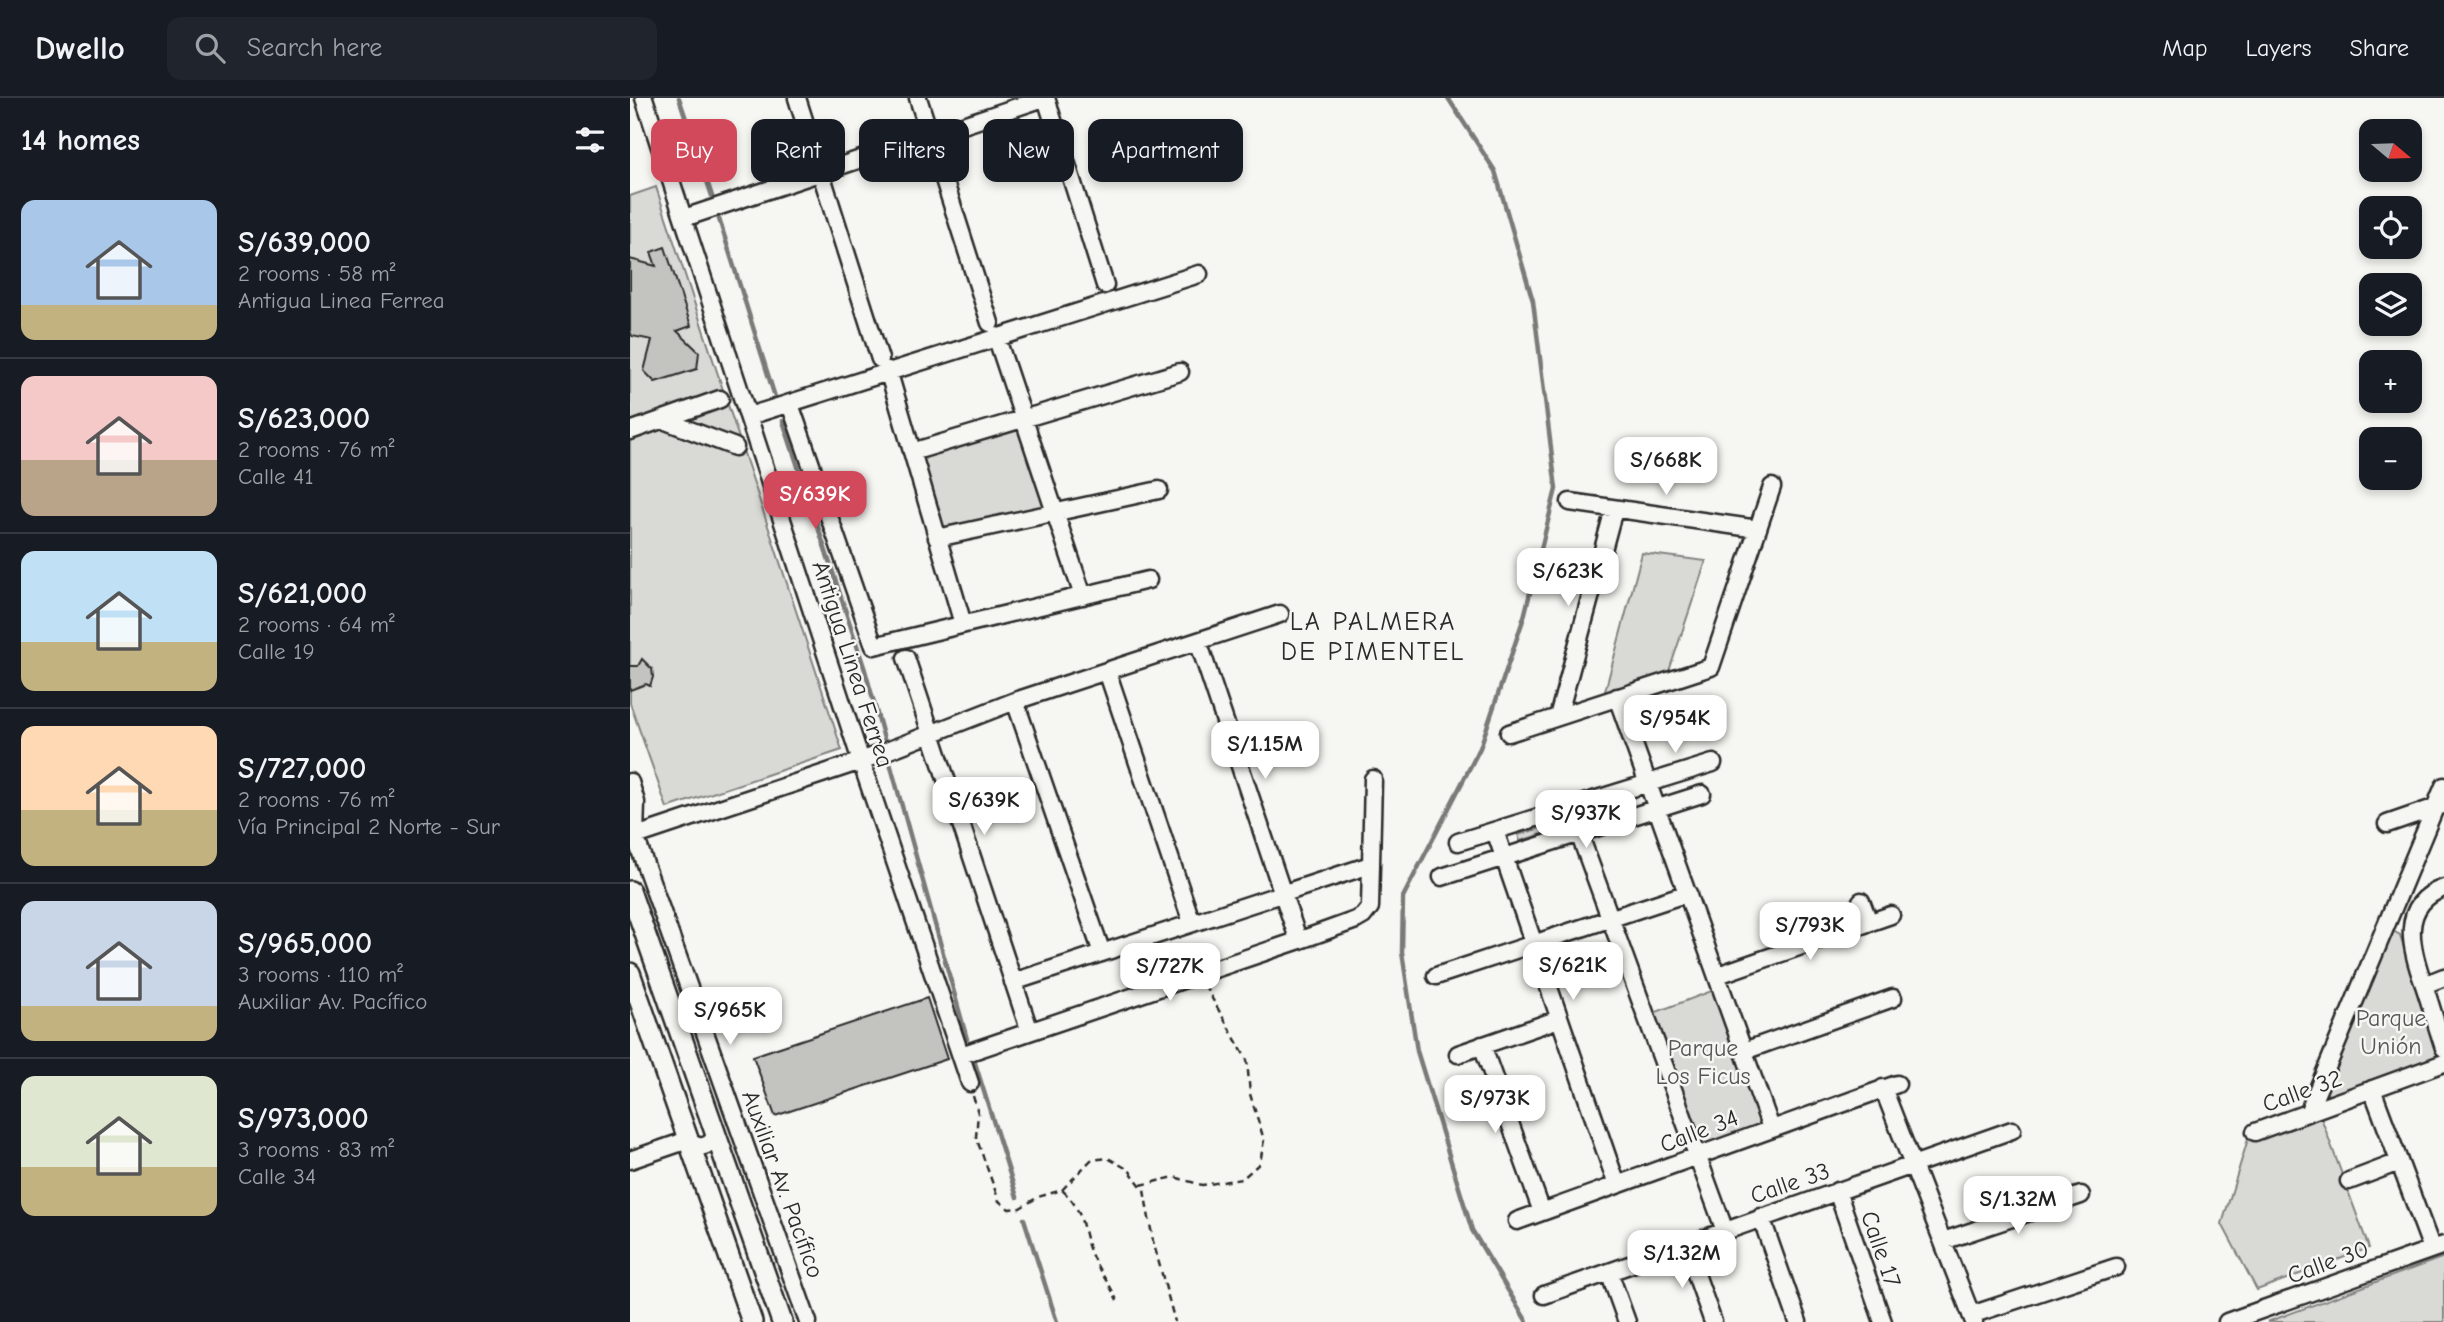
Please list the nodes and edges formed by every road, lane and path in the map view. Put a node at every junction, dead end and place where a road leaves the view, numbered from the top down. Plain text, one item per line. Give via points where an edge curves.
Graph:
1 (645, 98) edge
2 (797, 98) edge
3 (918, 98) edge
4 (1045, 98) edge
5 (804, 119) edge
6 (925, 119) edge
7 (969, 123) edge
8 (791, 182) edge
9 (824, 182) edge
10 (946, 182) edge
11 (684, 218) junction
12 (1199, 274) dead end
13 (1105, 285) dead end
14 (993, 330) junction
15 (884, 364) junction
16 (1180, 372) dead end
17 (720, 399) dead end
18 (790, 404) junction
19 (749, 416) junction
20 (1024, 417) junction
21 (663, 420) junction
22 (630, 431) edge
23 (736, 447) dead end
24 (912, 452) junction
25 (1772, 488) dead end
26 (1159, 490) dead end
27 (1570, 502) dead end
28 (1614, 509) junction
29 (1055, 513) junction
30 (1758, 529) junction
31 (937, 538) junction
32 (1147, 580) dead end
33 (1083, 596) junction
34 (1280, 614) dead end
35 (963, 624) junction
36 (1198, 641) junction
37 (906, 658) dead end
38 (1107, 671) junction
39 (1617, 697) junction
40 (1015, 701) junction
41 (1558, 717) junction
42 (1509, 733) dead end
43 (931, 734) junction
44 (861, 761) junction
45 (1713, 763) dead end
46 (1373, 779) dead end
47 (630, 782) edge
48 (1648, 783) junction
49 (2444, 786) edge
50 (1702, 794) dead end
51 (2440, 806) edge
52 (1657, 809) junction
53 (2387, 824) dead end
54 (1495, 831) junction
55 (1579, 833) junction
56 (632, 837) edge
57 (1458, 842) dead end
58 (1503, 857) junction
59 (1370, 865) junction
60 (1442, 877) dead end
61 (2444, 888) edge
62 (630, 891) edge
63 (1283, 893) junction
64 (1688, 893) junction
65 (1861, 901) dead end
66 (1891, 915) dead end
67 (1610, 920) junction
68 (1869, 922) junction
69 (1192, 923) junction
70 (1296, 933) dead end
71 (1534, 944) junction
72 (1102, 953) junction
73 (630, 973) edge
74 (1718, 975) junction
75 (1436, 976) dead end
76 (2444, 976) edge
77 (1181, 980) junction
78 (1013, 982) junction
79 (2424, 985) junction
80 (1893, 998) dead end
81 (1559, 1019) junction
82 (1028, 1026) dead end
83 (1482, 1045) junction
84 (2444, 1048) edge
85 (1744, 1051) junction
86 (1458, 1054) dead end
87 (961, 1055) junction
88 (2444, 1063) edge
89 (970, 1083) joint
90 (2372, 1089) junction
91 (2308, 1113) junction
92 (1771, 1128) junction
93 (2012, 1130) dead end
94 (716, 1132) junction
95 (2255, 1132) dead end
96 (688, 1140) junction
97 (1696, 1157) junction
98 (630, 1160) edge
99 (2399, 1162) junction
100 (1913, 1165) junction
101 (2348, 1181) dead end
102 (1141, 1185) junction
103 (1617, 1185) junction
104 (1062, 1190) junction
105 (1837, 1191) junction
106 (2081, 1195) dead end
107 (1542, 1212) junction
108 (1761, 1217) junction
109 (1517, 1221) dead end
110 (1725, 1231) junction
111 (1943, 1241) junction
112 (1686, 1245) junction
113 (2438, 1247) edge
114 (2116, 1266) dead end
115 (1609, 1272) junction
116 (1544, 1295) dead end
117 (1118, 1301) dead end
118 (1972, 1318) edge
119 (752, 1322) edge
120 (782, 1322) edge
121 (808, 1322) edge
122 (1175, 1322) edge
123 (1627, 1322) edge
124 (1713, 1322) edge
125 (1798, 1322) edge
126 (1883, 1322) edge
127 (2227, 1322) edge

1 - 11 street, Antigua Linea Ferrea
2 - 5 street
3 - 6 street
4 - 7 street
4 - 13 street
8 - 11 street
9 - 15 street
10 - 14 street
11 - 19 street, Antigua Linea Ferrea
12 - 14 street
14 - 15 street
14 - 20 street
15 - 18 street
15 - 24 street
16 - 20 street
17 - 21 street
18 - 19 street
18 - 35 street via 874,646
19 - 44 street, Antigua Linea Ferrea
20 - 24 street
20 - 29 street
21 - 22 street
21 - 23 street
24 - 31 street
25 - 30 street
26 - 29 street
27 - 28 street
28 - 30 street
28 - 41 street
29 - 31 street
29 - 33 street
30 - 39 street via 1711,667
31 - 35 street
32 - 33 street
33 - 35 street
34 - 36 street
36 - 38 street
36 - 63 street
37 - 43 street
38 - 40 street
38 - 69 street
39 - 41 street
39 - 48 street
40 - 43 street
40 - 72 street
41 - 42 street
43 - 44 street
43 - 78 street
44 - 56 street
44 - 87 street, Antigua Linea Ferrea
45 - 48 street
46 - 59 street
47 - 56 street, Auxiliar Av. Pacífico via 636,802
48 - 52 street
48 - 54 street
49 - 51 street
50 - 52 street
51 - 53 street
51 - 91 street
52 - 55 street
52 - 64 street
54 - 57 street
54 - 58 street
55 - 58 street
55 - 67 street
56 - 121 street, Auxiliar Av. Pacífico
58 - 60 street
58 - 71 street
59 - 63 street
59 - 77 street via 1370,907 1363,916
61 - 79 street via 2432,892 2416,911 2411,941
62 - 94 main road
63 - 69 street
63 - 70 street
64 - 67 street
64 - 74 street
65 - 68 street
66 - 68 street
67 - 71 street
67 - 97 street
68 - 74 street
69 - 72 street
71 - 75 street
71 - 81 street
72 - 78 street
73 - 96 main road
74 - 85 street
76 - 79 street
77 - 87 street
77 - 102 path via 1205,986 1247,1060 1250,1094 1264,1140 1260,1163 1242,1180 1202,1185 1174,1177
78 - 82 street
79 - 84 street
80 - 85 street
81 - 83 street
81 - 103 street
83 - 86 street
83 - 107 street
85 - 92 street
87 - 89 street, Antigua Linea Ferrea
88 - 90 street, Calle 32
89 - 104 path via 978,1113 976,1137 999,1201 1009,1209 1020,1208
90 - 91 street, Calle 32
90 - 99 street
91 - 95 street, Calle 32
92 - 97 street, Calle 34
92 - 100 street, Calle 34 via 1890,1086
93 - 100 street, Calle 33
94 - 96 street via 705,1146
94 - 120 main road
96 - 98 street
96 - 119 main road
97 - 103 street, Calle 34
97 - 110 street
99 - 101 street
99 - 113 street
100 - 105 street, Calle 33
100 - 111 street
102 - 104 path via 1129,1170 1108,1158 1091,1160
102 - 122 path
103 - 107 street, Calle 34
104 - 117 path via 1075,1202 1093,1258
105 - 108 street, Calle 33
105 - 126 street, Calle 17
106 - 111 street
107 - 109 street, Calle 34
108 - 110 street, Calle 33
108 - 125 street
110 - 112 street, Calle 33
111 - 118 street
112 - 115 street, Calle 33
112 - 124 street
113 - 127 street, Calle 30
114 - 118 street
115 - 116 street, Calle 33
115 - 123 street

